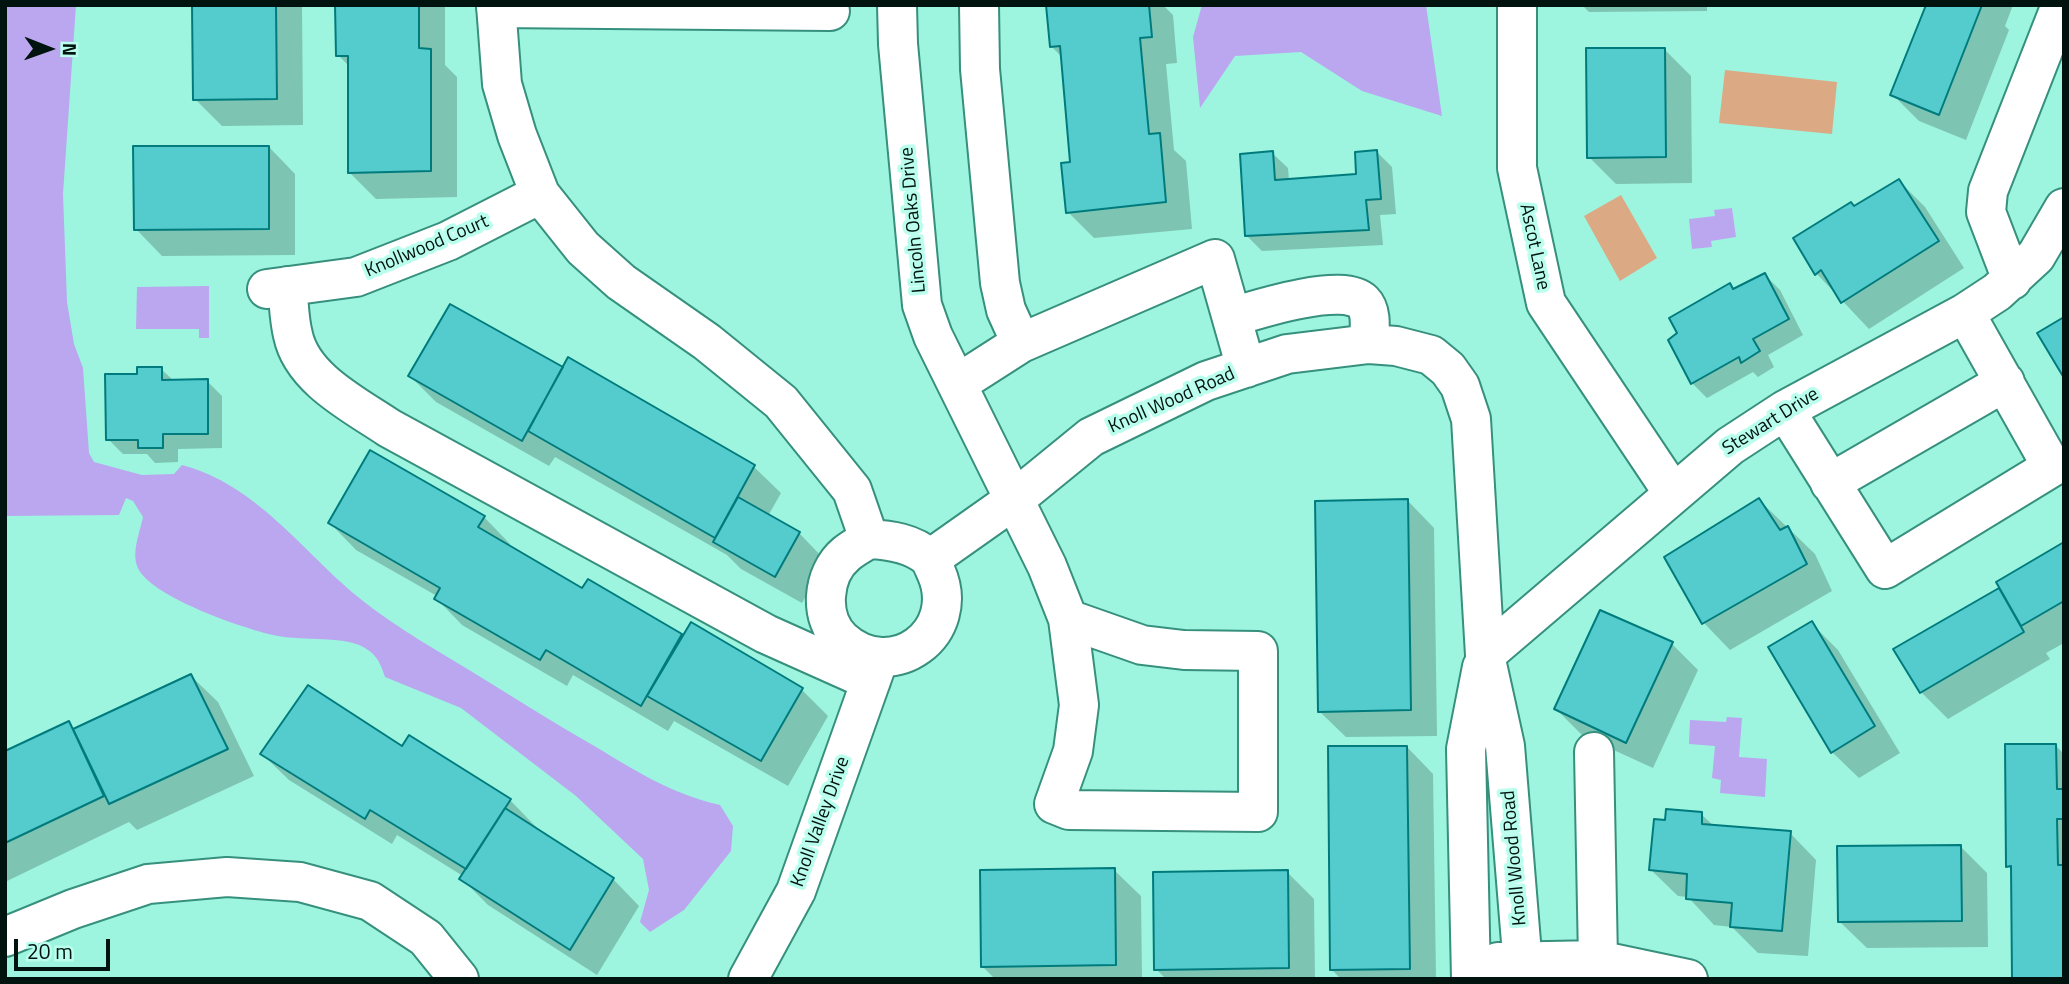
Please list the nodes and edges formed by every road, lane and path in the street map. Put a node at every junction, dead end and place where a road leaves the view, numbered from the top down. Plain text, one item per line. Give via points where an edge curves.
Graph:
1 (897, 5) edge
2 (979, 5) edge
3 (1517, 5) edge
4 (2061, 5) edge
5 (496, 7) edge
6 (830, 11) dead end
7 (540, 194) junction
8 (2064, 208) edge
9 (2012, 280) junction
10 (1965, 313) junction
11 (1232, 317) junction
12 (1021, 342) junction
13 (1369, 344) junction
14 (1246, 368) junction
15 (2005, 382) junction
16 (957, 384) junction
17 (1785, 410) junction
18 (1829, 482) junction
19 (1673, 493) junction
20 (1015, 499) junction
21 (869, 539) junction
22 (930, 559) junction
23 (1068, 619) junction
24 (1485, 655) junction
25 (875, 669) junction
26 (1594, 752) dead end
27 (5, 937) edge
28 (1598, 960) junction
29 (1524, 970) edge
30 (1471, 971) edge
31 (459, 979) edge
32 (748, 979) edge
33 (1688, 979) edge

1 - 16 street, Lincoln Oaks Drive via 922,305
2 - 12 street via 980,69 1000,283
3 - 19 street, Ascot Lane via 1517,168 1546,303
4 - 9 street via 1988,191 1986,212
5 - 6 street
5 - 7 street via 502,84
7 - 21 street via 583,248 621,282 707,342 781,402 852,490
7 - 25 street, Knollwood Court via 448,241 356,277 277,288 301,356 321,379 389,428 766,634
8 - 9 street, Stewart Drive via 2036,256
9 - 10 street, Stewart Drive
10 - 15 street
10 - 17 street, Stewart Drive
11 - 12 street via 1215,259
11 - 13 street via 1286,300 1348,295 1363,302 1369,312
11 - 14 street
12 - 16 street
13 - 14 street, Knoll Wood Road via 1287,354
13 - 24 street, Knoll Wood Road via 1431,355 1460,386 1471,419
14 - 20 street, Knoll Wood Road via 1206,381 1091,438
15 - 18 street
15 - 18 street via 2052,467 1885,569
16 - 20 street, Lincoln Oaks Drive
17 - 18 street
17 - 19 street, Stewart Drive via 1730,446
19 - 24 street, Stewart Drive
20 - 22 street, Knoll Wood Road
20 - 23 street, Lincoln Oaks Drive
21 - 22 street via 910,546
21 - 25 street via 845,554 831,573 825,595 828,618 839,638
22 - 25 street via 940,581 942,603 936,626 922,644
23 - 23 street, Lincoln Oaks Drive via 1079,705 1073,751 1054,804 1069,810 1258,812 1258,651 1142,645
24 - 29 street, Knoll Wood Road via 1506,746
24 - 30 street, Knoll Wood Road via 1466,749
25 - 32 street, Knoll Valley Drive via 796,891
26 - 28 street
27 - 31 street via 148,884 227,877 300,882 370,901 426,938
28 - 29 street
28 - 33 street
29 - 30 street

